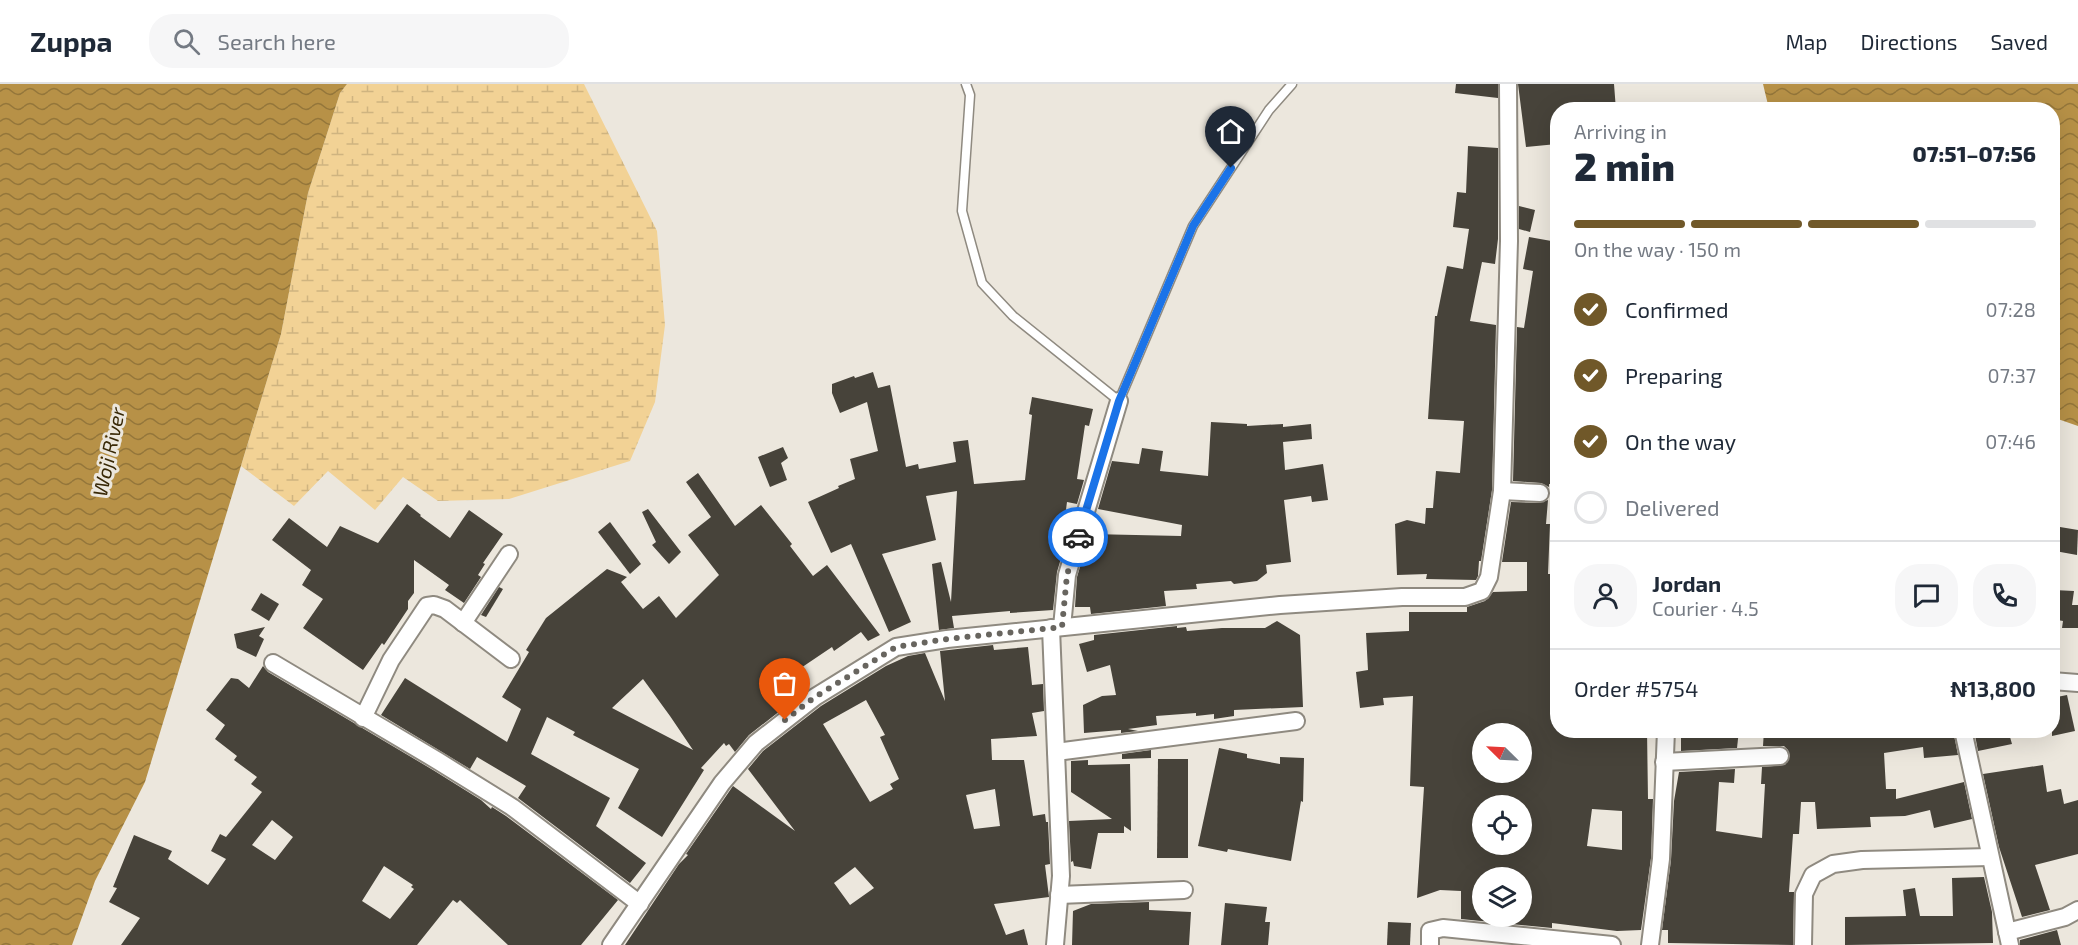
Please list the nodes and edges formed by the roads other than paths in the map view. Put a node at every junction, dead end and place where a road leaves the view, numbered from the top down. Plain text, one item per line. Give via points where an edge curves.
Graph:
1 (966, 84) edge
2 (1293, 84) edge
3 (1508, 84) edge
4 (1119, 401) junction
5 (1502, 492) junction
6 (1540, 494) dead end
7 (509, 554) dead end
8 (463, 623) junction
9 (1056, 627) junction
10 (511, 659) dead end
11 (273, 663) dead end
12 (2060, 682) edge
13 (2078, 683) edge
14 (363, 718) junction
15 (1296, 721) dead end
16 (1666, 738) edge
17 (1965, 738) edge
18 (1056, 752) junction
19 (1780, 756) dead end
20 (1664, 762) junction
21 (1990, 857) junction
22 (1184, 890) dead end
23 (1059, 895) junction
24 (640, 904) junction
25 (2078, 910) edge
26 (2009, 938) edge
27 (610, 945) edge
28 (1055, 945) edge
29 (1430, 945) edge
30 (1612, 945) edge
31 (1650, 945) edge
32 (1803, 945) edge

1 - 4 lane via 970,95 962,210 981,284 1013,316
2 - 4 lane via 1269,110 1193,226
3 - 5 street via 1509,241
4 - 9 street via 1067,575
5 - 6 street
5 - 9 street via 1490,577 1482,591 1465,597 1280,605
7 - 8 street
8 - 10 street
8 - 14 street via 445,609 427,606 391,660
9 - 18 street
9 - 24 street via 896,647 815,697 756,743 722,783
11 - 14 street
12 - 13 street
14 - 24 street via 512,807
15 - 18 street
16 - 20 street
17 - 21 street
18 - 23 street
19 - 20 street
20 - 31 street via 1661,859
21 - 26 street
21 - 32 street via 1833,864 1813,875 1804,894
22 - 23 street
23 - 28 street
24 - 27 street
25 - 26 street
29 - 30 street via 1430,931 1443,928

